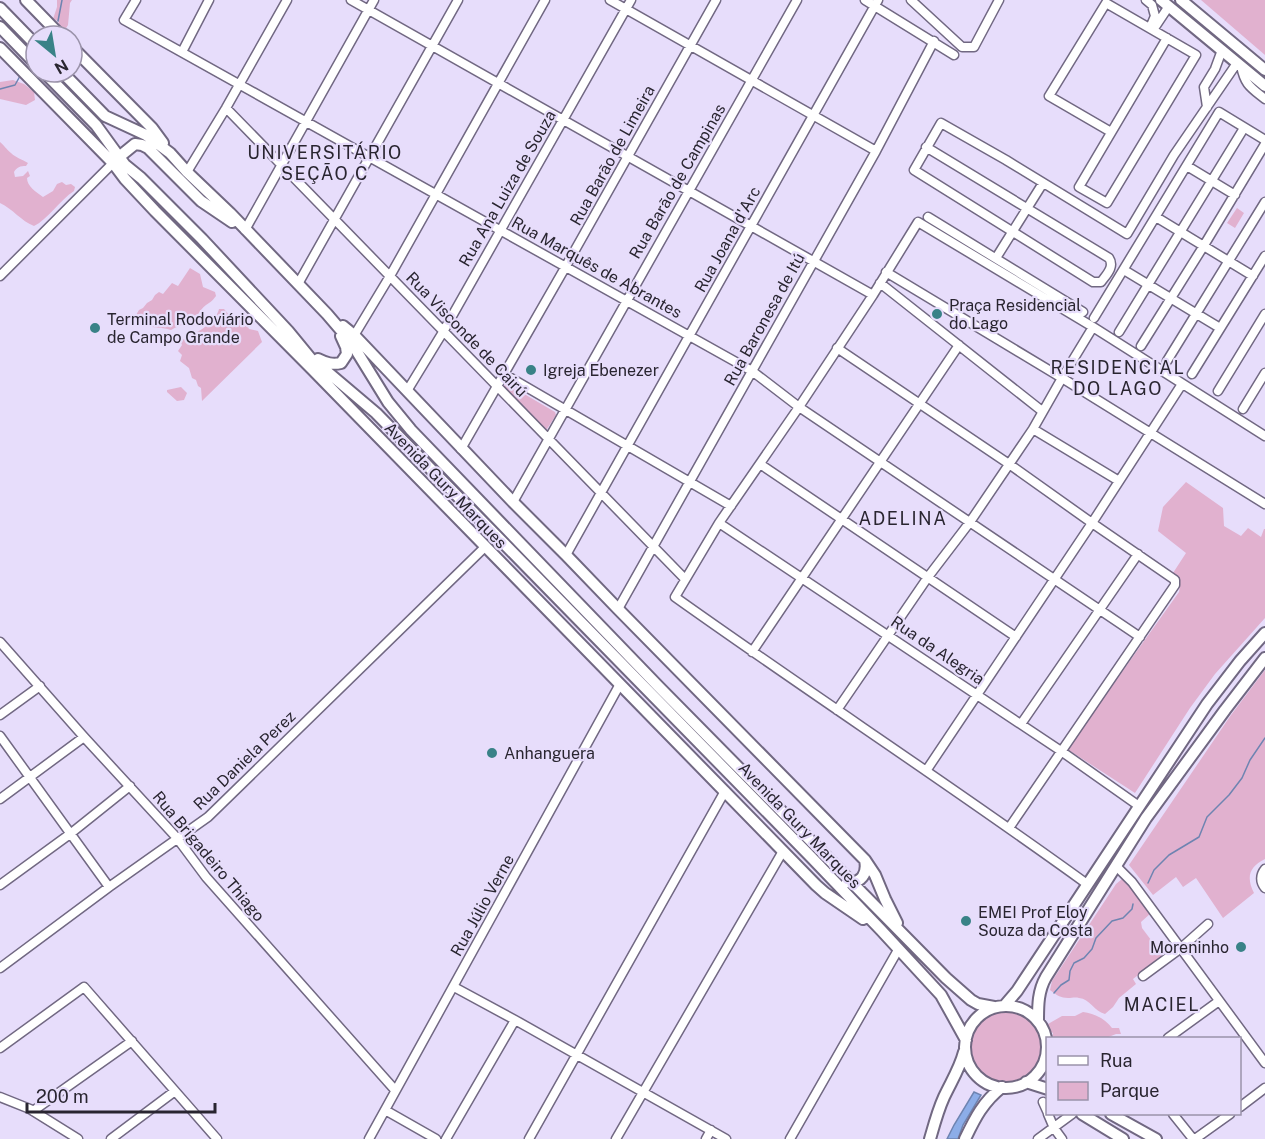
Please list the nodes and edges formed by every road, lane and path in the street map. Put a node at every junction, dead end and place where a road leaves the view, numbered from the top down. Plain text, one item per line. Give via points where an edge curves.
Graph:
1 (26, 0) edge
2 (136, 0) edge
3 (209, 0) edge
4 (287, 0) edge
5 (351, 0) edge
6 (374, 0) edge
7 (458, 0) edge
8 (545, 0) edge
9 (610, 0) edge
10 (631, 0) edge
11 (716, 0) edge
12 (797, 0) edge
13 (865, 0) edge
14 (911, 0) edge
15 (999, 0) edge
16 (1146, 0) edge
17 (1181, 0) edge
18 (876, 3) edge
19 (1165, 3) edge
20 (0, 8) edge
21 (626, 9) junction
22 (369, 10) junction
23 (1195, 11) junction
24 (1186, 21) junction
25 (50, 24) edge
26 (0, 27) edge
27 (1151, 29) junction
28 (24, 33) edge
29 (1167, 38) junction
30 (934, 41) junction
31 (432, 46) junction
32 (690, 46) junction
33 (0, 48) edge
34 (1222, 50) junction
35 (24, 52) edge
36 (182, 52) junction
37 (954, 55) dead end
38 (84, 59) edge
39 (1239, 64) junction
40 (1265, 70) edge
41 (752, 81) junction
42 (498, 83) junction
43 (56, 84) edge
44 (74, 84) edge
45 (240, 84) junction
46 (1204, 87) junction
47 (1216, 94) junction
48 (1264, 95) edge
49 (1207, 107) junction
50 (226, 108) junction
51 (814, 115) junction
52 (563, 120) junction
53 (306, 122) junction
54 (1244, 128) junction
55 (1112, 132) junction
56 (1265, 142) edge
57 (926, 147) junction
58 (876, 151) junction
59 (170, 153) junction
60 (628, 156) junction
61 (369, 157) junction
62 (116, 160) junction
63 (282, 165) junction
64 (1187, 166) junction
65 (187, 171) junction
66 (1212, 181) junction
67 (1043, 183) junction
68 (689, 191) junction
69 (436, 194) junction
70 (1235, 195) junction
71 (1263, 208) edge
72 (1028, 209) junction
73 (928, 217) dead end
74 (1156, 217) junction
75 (334, 220) junction
76 (751, 226) junction
77 (245, 230) junction
78 (500, 230) junction
79 (1012, 232) junction
80 (1180, 232) junction
81 (1203, 247) junction
82 (1265, 256) edge
83 (996, 258) junction
84 (813, 261) junction
85 (1228, 262) junction
86 (566, 266) junction
87 (1124, 270) junction
88 (886, 272) junction
89 (0, 276) edge
90 (390, 276) junction
91 (1252, 276) junction
92 (880, 283) junction
93 (298, 284) junction
94 (1148, 285) junction
95 (873, 295) junction
96 (1171, 299) junction
97 (627, 301) junction
98 (1083, 312) dead end
99 (327, 314) junction
100 (1197, 314) junction
101 (1265, 314) edge
102 (260, 317) junction
103 (1094, 323) junction
104 (1221, 328) junction
105 (288, 331) junction
106 (443, 332) junction
107 (1119, 332) dead end
108 (689, 336) junction
109 (352, 339) junction
110 (959, 345) junction
111 (1141, 346) dead end
112 (837, 348) junction
113 (303, 350) junction
114 (346, 354) junction
115 (1167, 361) dead end
116 (312, 365) junction
117 (752, 371) junction
118 (1265, 373) edge
119 (504, 374) junction
120 (1192, 374) dead end
121 (1062, 378) junction
122 (1182, 384) junction
123 (496, 387) junction
124 (408, 391) junction
125 (1218, 392) dead end
126 (920, 404) junction
127 (799, 407) junction
128 (1243, 409) dead end
129 (566, 410) junction
130 (1042, 411) junction
131 (1033, 429) junction
132 (1151, 433) junction
133 (1265, 436) edge
134 (548, 440) junction
135 (628, 446) junction
136 (461, 449) junction
137 (881, 462) junction
138 (760, 464) junction
139 (1009, 464) junction
140 (690, 481) junction
141 (1119, 481) junction
142 (601, 493) junction
143 (513, 502) junction
144 (1265, 504) edge
145 (731, 506) junction
146 (842, 519) junction
147 (970, 522) junction
148 (719, 523) junction
149 (1092, 523) junction
150 (653, 546) junction
151 (485, 547) junction
152 (1138, 554) junction
153 (566, 555) junction
154 (802, 577) junction
155 (927, 577) junction
156 (686, 579) junction
157 (1054, 579) junction
158 (618, 609) junction
159 (1099, 610) junction
160 (1265, 633) edge
161 (888, 635) junction
162 (1016, 637) junction
163 (1140, 637) junction
164 (0, 642) edge
165 (752, 652) junction
166 (1265, 658) edge
167 (620, 684) junction
168 (40, 686) junction
169 (977, 695) junction
170 (837, 710) junction
171 (0, 715) edge
172 (1021, 724) junction
173 (0, 736) edge
174 (84, 737) junction
175 (1061, 751) junction
176 (926, 771) junction
177 (30, 777) junction
178 (129, 786) junction
179 (725, 792) junction
180 (0, 800) edge
181 (738, 805) junction
182 (1139, 806) junction
183 (1146, 818) junction
184 (780, 825) junction
185 (1009, 828) junction
186 (70, 834) junction
187 (1121, 835) junction
188 (177, 838) junction
189 (783, 851) junction
190 (813, 858) junction
191 (865, 860) junction
192 (1116, 866) junction
193 (1265, 869) edge
194 (853, 883) junction
195 (1087, 884) junction
196 (0, 885) edge
197 (109, 887) junction
198 (1265, 888) edge
199 (1208, 924) dead end
200 (881, 930) junction
201 (903, 934) junction
202 (1180, 948) junction
203 (898, 950) junction
204 (0, 968) edge
205 (1143, 976) dead end
206 (454, 987) junction
207 (1219, 1001) junction
208 (1000, 1006) junction
209 (515, 1020) junction
210 (1038, 1021) junction
211 (1046, 1037) edge
212 (1169, 1037) edge
213 (132, 1041) junction
214 (965, 1045) junction
215 (0, 1048) edge
216 (576, 1055) junction
217 (1046, 1061) edge
218 (1265, 1063) edge
219 (1026, 1082) junction
220 (1002, 1087) junction
221 (1265, 1088) edge
222 (1046, 1089) edge
223 (175, 1090) junction
224 (395, 1090) junction
225 (643, 1092) junction
226 (0, 1097) edge
227 (1043, 1102) dead end
228 (1241, 1106) edge
229 (1046, 1109) edge
230 (385, 1110) junction
231 (33, 1111) junction
232 (1049, 1115) edge
233 (1070, 1115) edge
234 (1085, 1115) edge
235 (1114, 1115) edge
236 (1175, 1115) edge
237 (1227, 1115) edge
238 (1054, 1128) junction
239 (711, 1130) junction
240 (78, 1139) edge
241 (111, 1139) edge
242 (217, 1139) edge
243 (369, 1139) edge
244 (436, 1139) edge
245 (446, 1139) edge
246 (529, 1139) edge
247 (616, 1139) edge
248 (706, 1139) edge
249 (726, 1139) edge
250 (790, 1139) edge
251 (930, 1139) edge
252 (965, 1139) edge
253 (1038, 1139) edge
254 (1062, 1139) edge
255 (1123, 1139) edge
256 (1156, 1139) edge
257 (1194, 1139) edge

1 - 25 main road
2 - 36 street, Rua Marquês de Abrantes via 124,20
3 - 36 street
4 - 45 street
5 - 22 street
6 - 22 street
7 - 31 street
8 - 42 street
9 - 21 street
10 - 21 street, Rua Ana Luiza de Souza
11 - 32 street, Rua Barão de Limeira
12 - 41 street, Rua Barão de Campinas
13 - 18 street
14 - 15 street via 962,47 971,48
16 - 27 street via 1155,16
17 - 23 main road
18 - 30 street
18 - 51 street, Rua Joana d'Arc
19 - 24 main road
19 - 27 street
20 - 28 main road
21 - 32 street
21 - 52 street, Rua Ana Luiza de Souza
22 - 31 street
22 - 53 street
23 - 24 main road
23 - 40 main road
24 - 34 main road
26 - 35 main road
27 - 29 street
27 - 55 street via 1106,3 1049,96
29 - 55 street
29 - 55 street via 1196,55 1107,203 1079,187
30 - 37 street
30 - 58 street, Rua Baronesa de Itú
31 - 42 street
31 - 61 street
32 - 41 street
32 - 60 street, Rua Barão de Limeira
33 - 62 main road, Avenida Gury Marques
34 - 39 main road
34 - 46 street
36 - 45 street, Rua Marquês de Abrantes
38 - 59 main road, Avenida Gury Marques via 152,128
39 - 47 street
39 - 48 main road
41 - 51 street
41 - 68 street, Rua Barão de Campinas
42 - 52 street
42 - 69 street
43 - 62 main road, Avenida Gury Marques via 96,125
44 - 59 main road, Avenida Gury Marques via 105,116 146,135
45 - 50 street
45 - 53 street, Rua Marquês de Abrantes
46 - 47 street
46 - 49 street
47 - 49 street
49 - 67 street via 1127,234
50 - 63 street, Rua Visconde de Cairú
50 - 65 street
51 - 58 street
51 - 76 street, Rua Joana d'Arc
52 - 60 street
52 - 78 street, Rua Ana Luiza de Souza
53 - 61 street, Rua Marquês de Abrantes
53 - 63 street
54 - 56 street
54 - 64 street via 1219,112
54 - 66 street
56 - 70 street
57 - 67 street via 940,123
57 - 72 street
57 - 79 street via 914,170
58 - 84 street, Rua Baronesa de Itú
59 - 65 main road, Avenida Gury Marques
60 - 68 street
60 - 86 street, Rua Barão de Limeira
61 - 69 street, Rua Marquês de Abrantes
61 - 75 street
62 - 77 main road via 135,144 148,148 201,201
62 - 89 street
62 - 102 main road, Avenida Gury Marques via 125,179 147,203
62 - 105 main road, Avenida Gury Marques via 141,178
63 - 75 street, Rua Visconde de Cairú
63 - 77 street
64 - 66 street
64 - 74 street
65 - 77 main road, Avenida Gury Marques
66 - 70 street
66 - 80 street
67 - 72 street
68 - 76 street
68 - 97 street, Rua Barão de Campinas
69 - 78 street, Rua Marquês de Abrantes
69 - 90 street
70 - 81 street
71 - 85 street
72 - 79 street
72 - 79 street via 1109,258 1111,267 1101,282 1093,282
73 - 83 street
74 - 80 street
74 - 87 street
75 - 90 street, Rua Visconde de Cairú
75 - 93 street
76 - 84 street
76 - 108 street, Rua Joana d'Arc
77 - 93 main road, Avenida Gury Marques
78 - 86 street, Rua Marquês de Abrantes
78 - 106 street, Rua Ana Luiza de Souza
79 - 83 street
80 - 81 street
80 - 94 street
81 - 85 street
81 - 96 street
82 - 91 street
83 - 98 street
84 - 95 street
84 - 117 street, Rua Baronesa de Itú
85 - 91 street
85 - 100 street
86 - 97 street, Rua Marquês de Abrantes
86 - 119 street, Rua Barão de Limeira
87 - 94 street
87 - 103 street
88 - 92 street
88 - 103 street via 918,222
88 - 121 street
90 - 106 street, Rua Visconde de Cairú
90 - 109 street
91 - 104 street
92 - 95 street
92 - 110 street
93 - 99 main road, Avenida Gury Marques
94 - 96 street
94 - 107 street
95 - 112 street
96 - 100 street
96 - 111 street
97 - 108 street, Rua Marquês de Abrantes
97 - 129 street, Rua Barão de Campinas
99 - 109 main road, Avenida Gury Marques
99 - 114 main road via 343,339
100 - 104 street
100 - 115 street
101 - 125 street
102 - 105 main road
102 - 116 main road, Avenida Gury Marques
103 - 121 street
103 - 122 street
104 - 120 street
105 - 113 main road, Avenida Gury Marques
106 - 123 street, Rua Visconde de Cairú
106 - 124 street, Rua Ana Luiza de Souza
108 - 117 street, Rua Marquês de Abrantes
108 - 135 street, Rua Joana d'Arc
109 - 114 street
109 - 124 main road, Avenida Gury Marques
109 - 194 main road, Avenida Gury Marques via 388,402 411,430
110 - 126 street
110 - 130 street
112 - 126 street
112 - 127 street
113 - 114 main road via 335,365
113 - 116 main road, Avenida Gury Marques
116 - 151 main road, Avenida Gury Marques
116 - 184 main road, Avenida Gury Marques via 324,369 376,413
117 - 127 street, Rua Marquês de Abrantes
117 - 140 street, Rua Baronesa de Itú
118 - 128 street
119 - 123 street, Rua Barão de Limeira
119 - 129 street
121 - 130 street
121 - 132 street
122 - 132 street
122 - 133 street
123 - 134 street, Rua Visconde de Cairú
123 - 136 street, Rua Barão de Limeira
124 - 136 main road, Avenida Gury Marques
126 - 137 street
126 - 139 street
127 - 137 street, Rua Marquês de Abrantes
127 - 138 street
129 - 134 street, Rua Barão de Campinas
129 - 135 street
130 - 131 street
131 - 139 street
131 - 141 street
132 - 141 street
132 - 144 street
134 - 142 street, Rua Visconde de Cairú
134 - 143 street, Rua Barão de Campinas
135 - 140 street
135 - 142 street, Rua Joana d'Arc
136 - 143 main road, Avenida Gury Marques
137 - 146 street
137 - 147 street, Rua Marquês de Abrantes
138 - 145 street
138 - 146 street
139 - 147 street
139 - 149 street
140 - 145 street
140 - 150 street, Rua Baronesa de Itú
141 - 149 street
142 - 150 street, Rua Visconde de Cairú
142 - 153 street, Rua Joana d'Arc
143 - 153 main road, Avenida Gury Marques
145 - 148 street
146 - 154 street
146 - 155 street
147 - 155 street
147 - 157 street, Rua Marquês de Abrantes
148 - 154 street, Rua da Alegria
148 - 156 street
149 - 152 street
149 - 157 street
150 - 156 street, Rua Visconde de Cairú
150 - 158 street, Rua Baronesa de Itú
151 - 167 main road, Avenida Gury Marques
151 - 188 street, Rua Daniela Perez via 208,817
152 - 159 street
152 - 163 street via 1175,579 1175,585
153 - 158 main road, Avenida Gury Marques
154 - 161 street, Rua da Alegria
154 - 165 street
155 - 161 street
155 - 162 street
156 - 165 street via 675,597
157 - 159 street, Rua Marquês de Abrantes
157 - 162 street
158 - 191 main road, Avenida Gury Marques
159 - 163 street, Rua Marquês de Abrantes
159 - 172 street
160 - 182 main road via 1207,704
161 - 169 street, Rua da Alegria
161 - 170 street
162 - 169 street
163 - 175 street
164 - 168 street, Rua Brigadeiro Thiago
165 - 170 street
166 - 183 main road
167 - 179 main road, Avenida Gury Marques
167 - 206 street, Rua Júlio Verne
168 - 171 street
168 - 174 street, Rua Brigadeiro Thiago
169 - 172 street, Rua da Alegria
169 - 176 street
170 - 176 street
172 - 175 street, Rua da Alegria
173 - 177 street
174 - 177 street
174 - 178 street, Rua Brigadeiro Thiago
175 - 182 street, Rua da Alegria
175 - 185 street
176 - 185 street
177 - 180 street
177 - 186 street
178 - 186 street
178 - 188 street, Rua Brigadeiro Thiago
179 - 181 main road, Avenida Gury Marques
179 - 216 street
181 - 184 main road
181 - 189 main road, Avenida Gury Marques
182 - 183 main road via 1145,810
182 - 187 main road
183 - 192 main road
184 - 190 main road, Avenida Gury Marques
185 - 195 street
186 - 196 street
186 - 197 street
187 - 192 main road via 1112,859
187 - 195 main road
188 - 197 street, Rua Daniela Perez
188 - 224 street, Rua Brigadeiro Thiago via 206,877
189 - 200 main road, Avenida Gury Marques via 825,893
189 - 225 street
190 - 194 main road via 840,880
190 - 200 main road, Avenida Gury Marques
191 - 194 main road via 865,873
191 - 201 main road, Avenida Gury Marques
192 - 202 street
192 - 210 main road via 1041,985
193 - 198 street via 1261,879
194 - 201 main road, Avenida Gury Marques
195 - 208 main road via 1022,984
197 - 204 street, Rua Daniela Perez
199 - 202 street
200 - 203 main road, Avenida Gury Marques
201 - 208 main road, Avenida Gury Marques via 971,1000
202 - 205 street
202 - 207 street
203 - 214 main road, Avenida Gury Marques via 941,995
203 - 250 street
206 - 209 street
206 - 224 street, Rua Júlio Verne
207 - 212 street
207 - 218 street
208 - 210 main road via 1024,1009
208 - 214 main road via 975,1020
209 - 216 street
209 - 245 street
210 - 211 main road
213 - 215 street via 84,987
213 - 223 street
213 - 231 street
214 - 220 main road via 976,1075
214 - 251 main road
216 - 225 street
216 - 246 street
217 - 219 main road
219 - 220 main road
219 - 222 main road
220 - 252 main road via 982,1106
221 - 228 street
223 - 241 street
223 - 242 street
224 - 230 street, Rua Júlio Verne
225 - 239 street
225 - 247 street
226 - 231 street
227 - 229 street
230 - 243 street, Rua Júlio Verne
230 - 244 street
231 - 240 street
232 - 238 street
233 - 238 street
234 - 255 main road
235 - 256 main road
236 - 257 street
237 - 257 street
238 - 253 street
238 - 254 street
239 - 248 street
239 - 249 street

